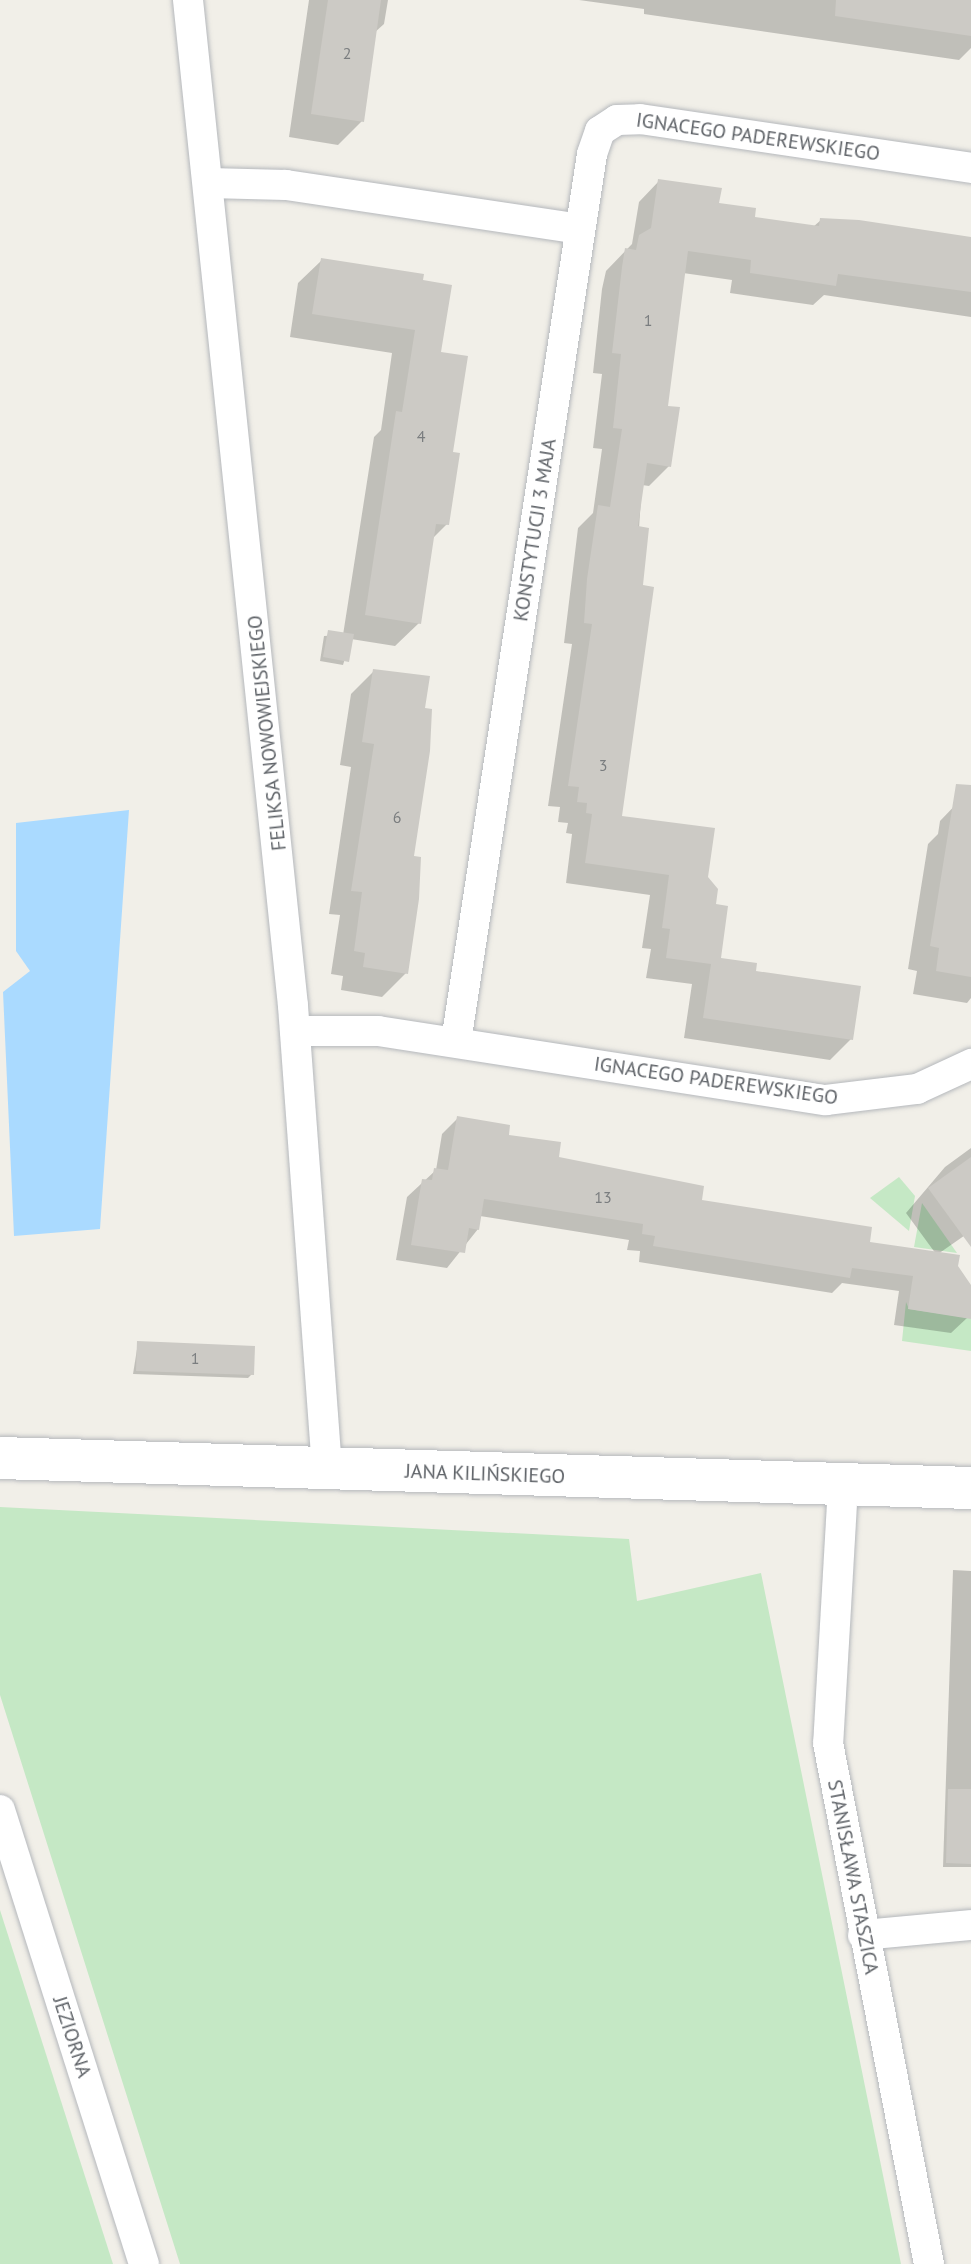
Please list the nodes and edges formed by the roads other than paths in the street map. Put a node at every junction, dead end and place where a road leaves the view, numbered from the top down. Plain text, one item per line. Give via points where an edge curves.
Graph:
1 (188, 0) edge
2 (971, 168) edge
3 (209, 183) junction
4 (580, 229) junction
5 (295, 1031) junction
6 (456, 1042) junction
7 (971, 1064) edge
8 (0, 1458) edge
9 (327, 1468) junction
10 (843, 1486) junction
11 (971, 1488) edge
12 (0, 1810) edge
13 (971, 1925) edge
14 (863, 1935) junction
15 (144, 2264) edge
16 (929, 2264) edge

1 - 3 street, FELIKSA NOWOWIEJSKIEGO
2 - 4 street, IGNACEGO PADEREWSKIEGO via 627,118 607,124 596,142
3 - 4 street via 286,185
3 - 5 street, FELIKSA NOWOWIEJSKIEGO
4 - 6 street, KONSTYTUCJI 3 MAJA
5 - 6 street via 358,1030
5 - 9 street, FELIKSA NOWOWIEJSKIEGO
6 - 7 street, IGNACEGO PADEREWSKIEGO via 826,1100 917,1089
8 - 9 main road, JANA KILIŃSKIEGO
9 - 10 main road, JANA KILIŃSKIEGO
10 - 11 main road, JANA KILIŃSKIEGO
10 - 14 street, STANISŁAWA STASZICA via 827,1719
12 - 15 street, JEZIORNA
13 - 14 street
14 - 16 street, STANISŁAWA STASZICA

